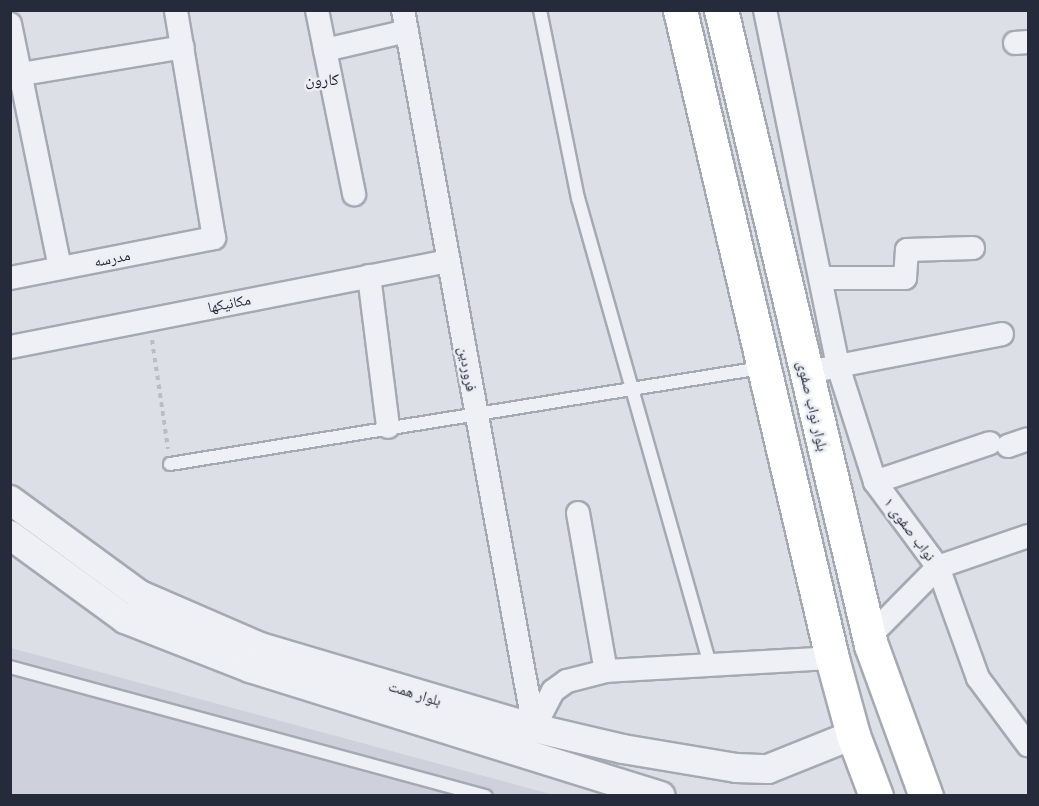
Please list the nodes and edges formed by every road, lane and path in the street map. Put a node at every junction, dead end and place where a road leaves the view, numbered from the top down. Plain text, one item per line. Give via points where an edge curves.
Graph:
1 (176, 10) edge
2 (317, 10) edge
3 (540, 10) edge
4 (680, 10) edge
5 (765, 10) edge
6 (727, 12) edge
7 (405, 21) edge
8 (10, 24) edge
9 (183, 47) junction
10 (325, 50) junction
11 (16, 75) edge
12 (354, 194) dead end
13 (972, 248) dead end
14 (448, 261) junction
15 (60, 268) junction
16 (369, 276) junction
17 (10, 278) edge
18 (821, 278) junction
19 (149, 319) junction
20 (1002, 334) dead end
21 (10, 347) edge
22 (838, 366) junction
23 (763, 368) junction
24 (805, 372) junction
25 (632, 389) junction
26 (476, 413) junction
27 (388, 427) junction
28 (1009, 442) edge
29 (170, 464) joint
30 (875, 482) junction
31 (10, 500) edge
32 (578, 513) dead end
33 (10, 536) edge
34 (1029, 536) edge
35 (938, 567) junction
36 (869, 637) junction
37 (832, 658) junction
38 (281, 665) junction
39 (10, 667) edge
40 (711, 667) junction
41 (606, 671) junction
42 (534, 728) junction
43 (853, 735) junction
44 (1029, 745) edge
45 (649, 794) edge
46 (486, 795) edge
47 (876, 795) edge
48 (926, 795) edge

1 - 9 street
2 - 10 street
3 - 25 lane via 578,198
4 - 23 main road
5 - 18 street, نواب صفوی ۱
6 - 24 main road, بلوار نواب صفوی
7 - 10 street
7 - 14 street, فروردین
8 - 11 street
9 - 11 street
9 - 15 street, مدرسه via 214,238
10 - 12 street
11 - 15 street
13 - 18 street via 907,250 905,278
14 - 16 street, مکانیکها
14 - 26 street, فروردین
15 - 17 street, مدرسه
16 - 19 street, مکانیکها
16 - 27 street
18 - 22 street, نواب صفوی ۱
19 - 21 street, مکانیکها
19 - 29 path
20 - 22 street
22 - 24 street
22 - 30 street, نواب صفوی ۱
23 - 25 lane
23 - 37 main road
24 - 36 main road, بلوار نواب صفوی
25 - 26 lane
25 - 40 lane
26 - 27 lane
26 - 42 street, فروردین
27 - 29 lane
28 - 30 street
30 - 35 street, نواب صفوی ۱
31 - 38 street, بلوار همت via 140,595
32 - 41 street
33 - 38 street, بلوار همت via 125,619
34 - 35 street
35 - 36 street
35 - 44 street, نواب صفوی ۱ via 978,678
36 - 48 main road, بلوار نواب صفوی
37 - 40 street
37 - 43 main road
38 - 42 street, بلوار همت
38 - 45 street, بلوار همت
39 - 46 lane
40 - 41 street
41 - 42 street via 567,681 553,691
42 - 43 street, بلوار همت via 623,750 736,768 768,769
43 - 47 main road

